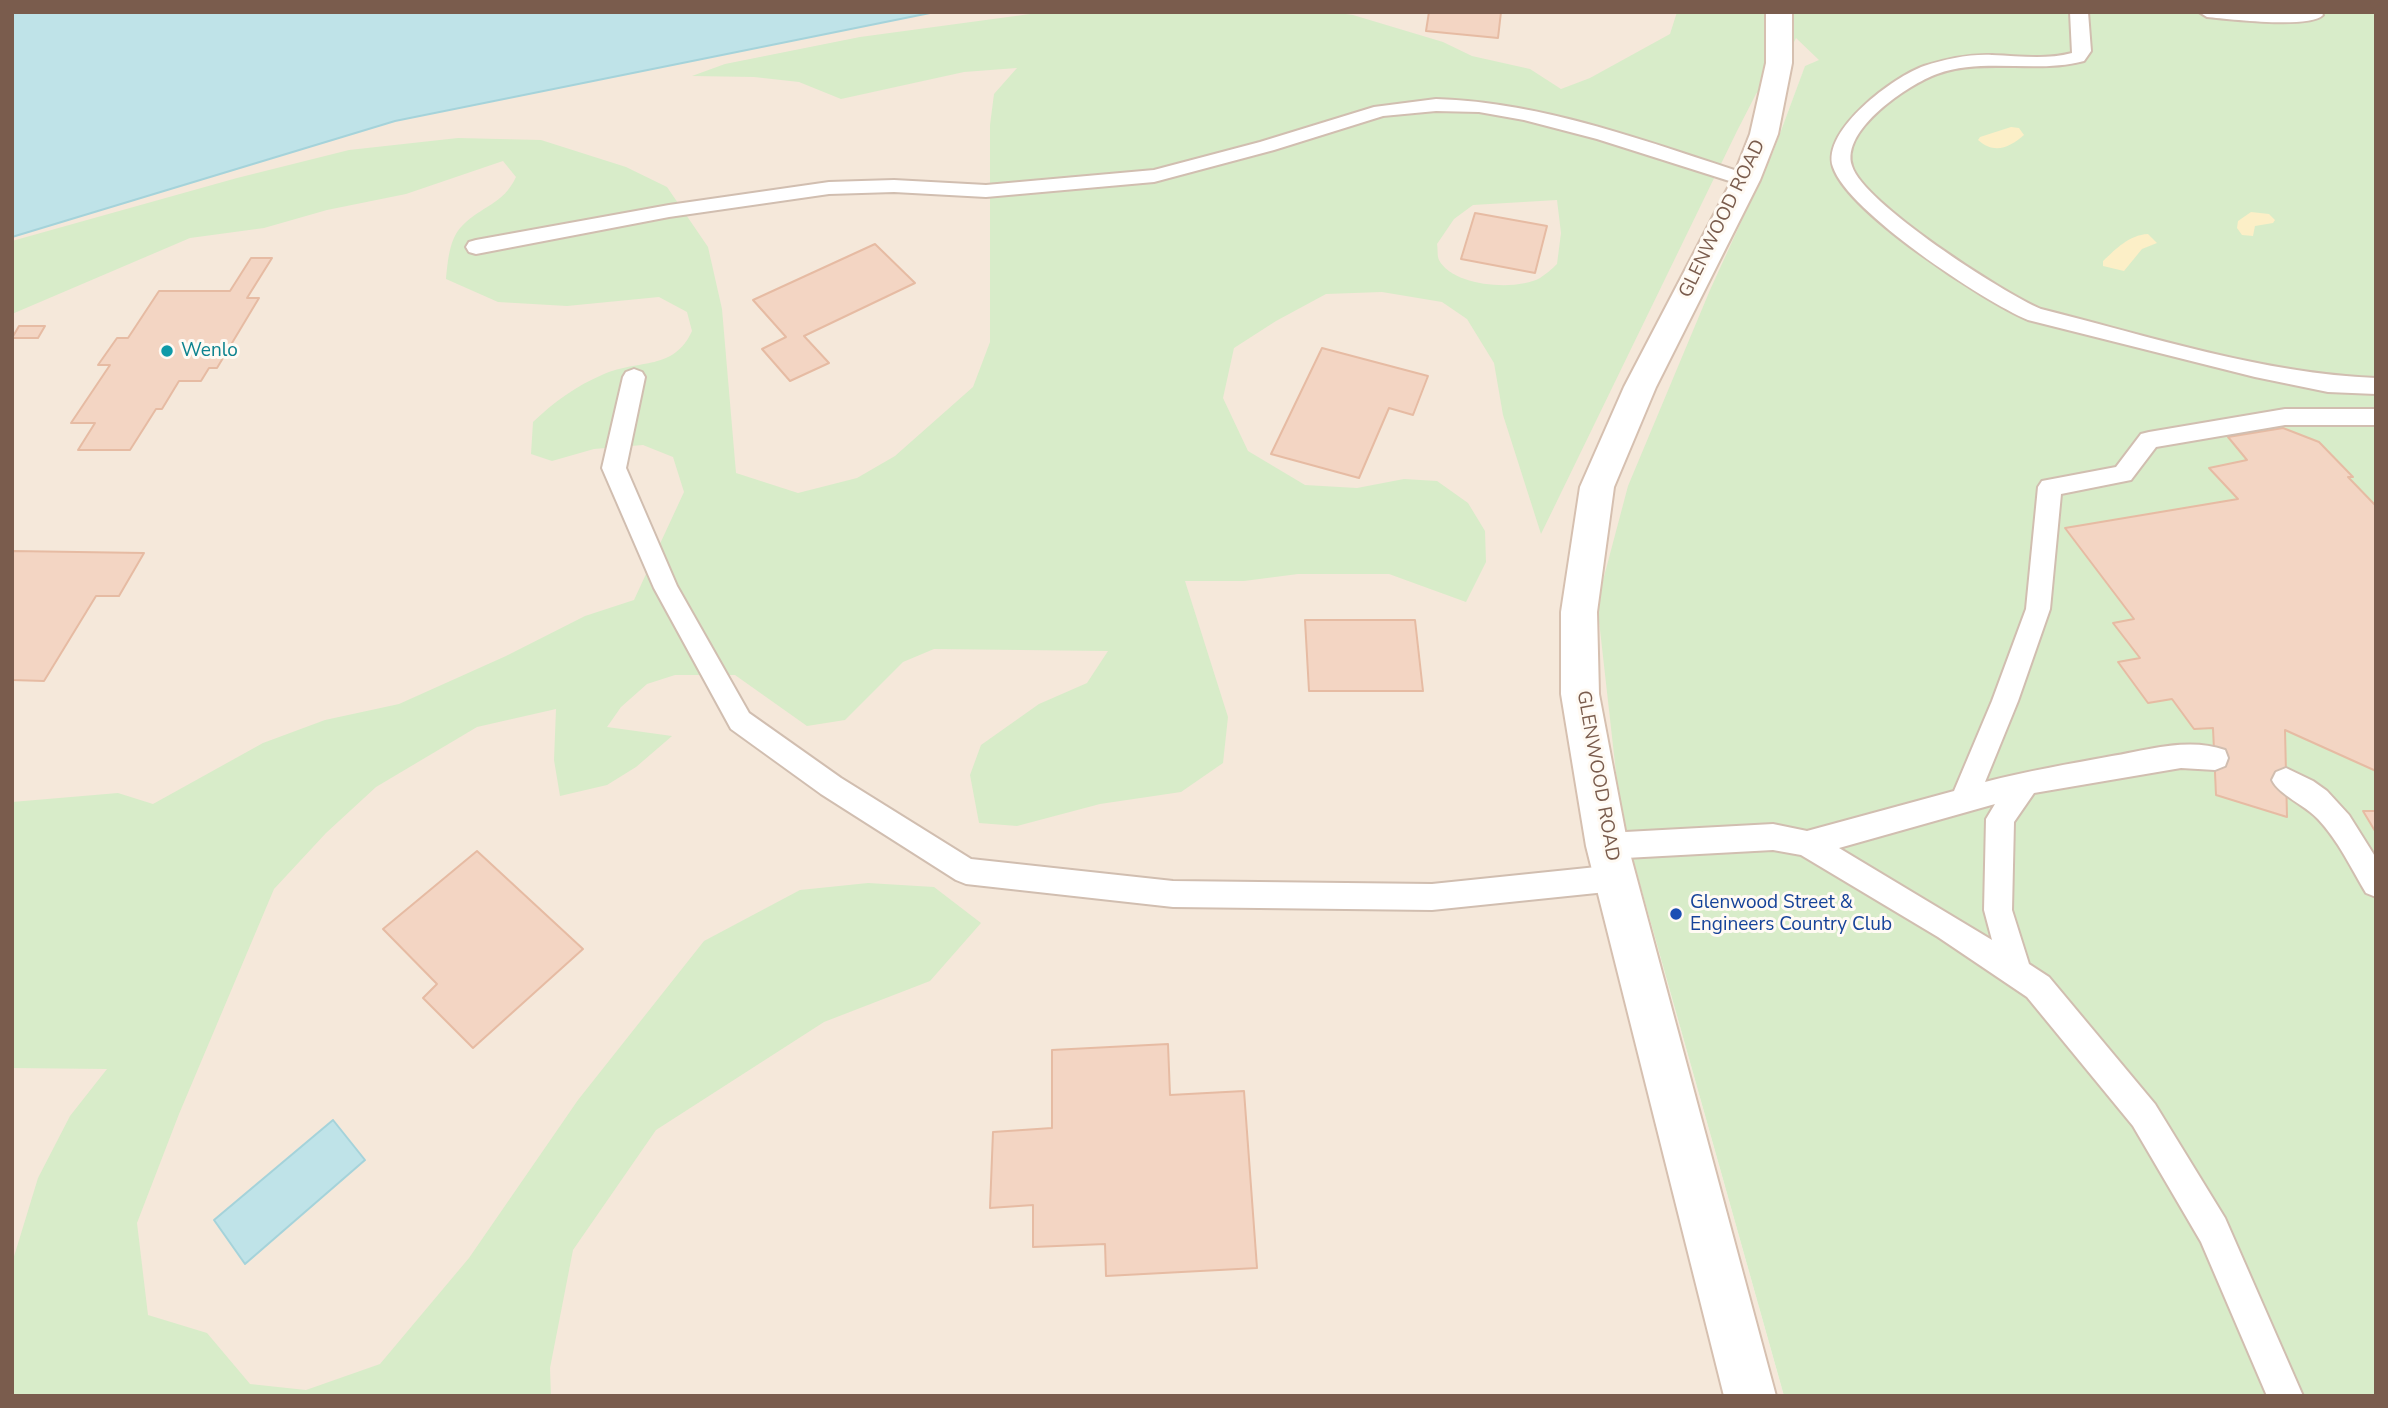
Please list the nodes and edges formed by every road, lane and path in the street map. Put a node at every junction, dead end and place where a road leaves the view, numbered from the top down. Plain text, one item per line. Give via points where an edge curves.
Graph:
1 (1779, 12) edge
2 (2079, 12) edge
3 (2207, 12) edge
4 (2314, 15) dead end
5 (1746, 180) junction
6 (476, 247) dead end
7 (634, 376) dead end
8 (2376, 387) edge
9 (2376, 417) edge
10 (2215, 758) dead end
11 (2286, 780) dead end
12 (2026, 783) junction
13 (1964, 800) junction
14 (1807, 844) junction
15 (1611, 862) junction
16 (2376, 884) edge
17 (2017, 973) junction
18 (1750, 1396) edge
19 (2285, 1396) edge

1 - 5 main road, GLENWOOD ROAD via 1779,63 1772,103
2 - 8 lane via 2082,51 2078,57 1964,61 1912,76 1887,91 1844,145 1846,177 1872,205 2014,306 2035,315 2255,369 2328,384
3 - 4 lane
5 - 6 lane via 1524,115 1436,104 1381,111 1154,176 986,191 829,188
5 - 15 main road, GLENWOOD ROAD via 1640,387 1597,487 1578,612 1580,694
7 - 15 lane via 614,468 666,587 740,721 831,786 966,871 1173,894 1433,897
9 - 13 lane via 2285,417 2149,440 2123,474 2050,487 2038,609
10 - 12 lane via 2181,756
11 - 16 lane via 2327,806
12 - 13 lane
12 - 17 lane via 2000,819 1998,910
13 - 14 lane
14 - 15 lane via 1773,837
14 - 17 lane
15 - 18 main road, GLENWOOD ROAD
17 - 19 lane via 2038,987 2144,1115 2213,1230

